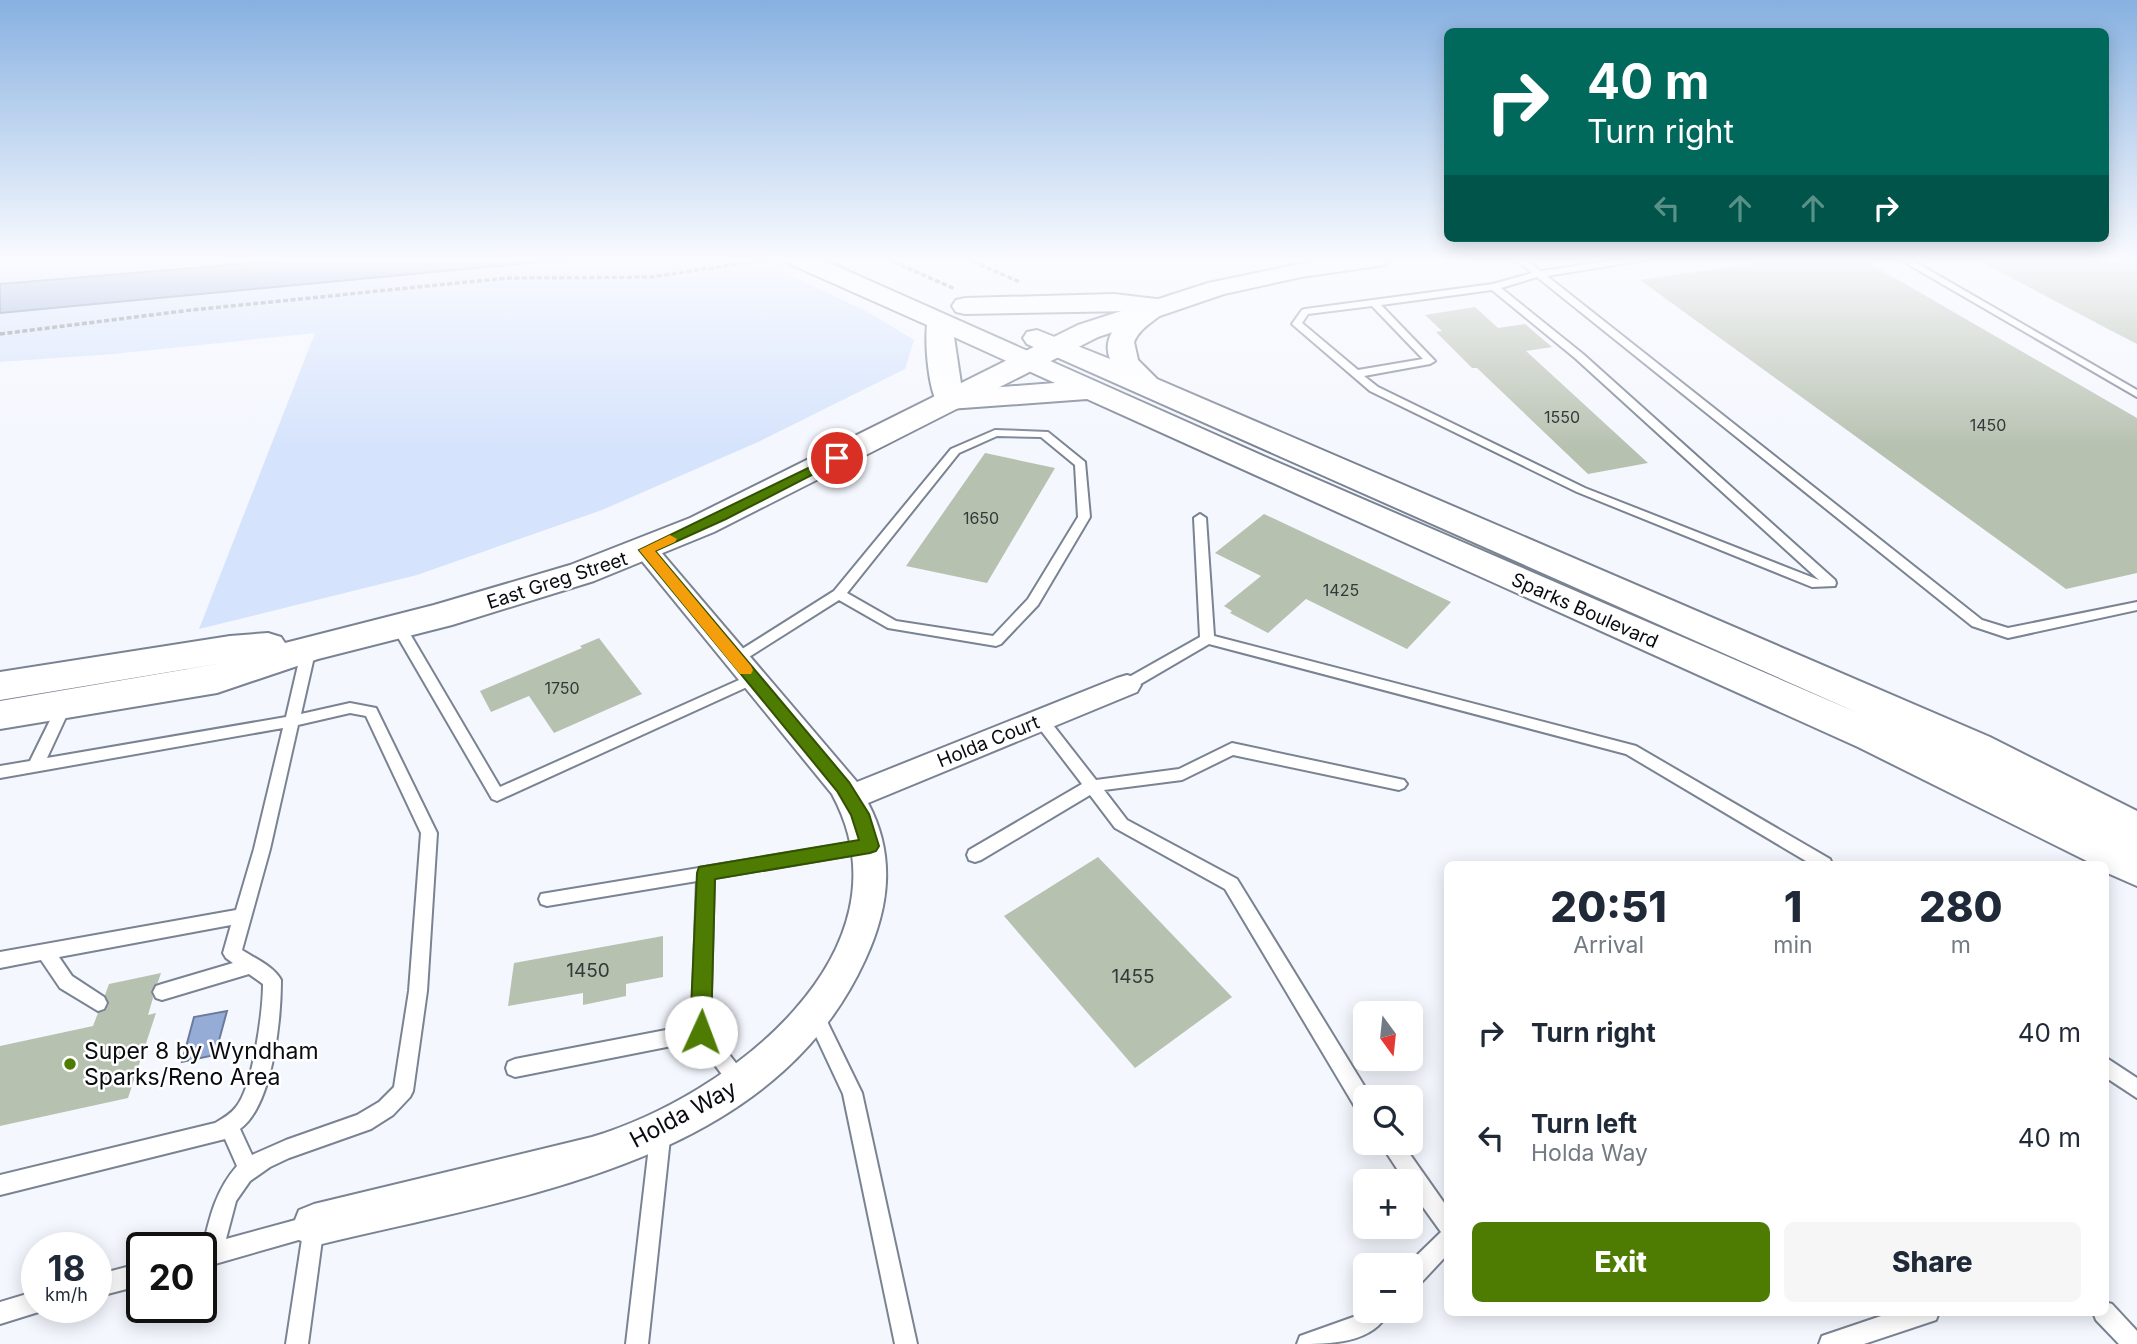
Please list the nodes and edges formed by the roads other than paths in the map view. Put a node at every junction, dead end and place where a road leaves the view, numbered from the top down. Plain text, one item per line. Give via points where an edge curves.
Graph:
1 (940, 321) edge
2 (942, 322) edge
3 (991, 322) edge
4 (1118, 322) edge
5 (1132, 322) edge
6 (1299, 322) edge
7 (1392, 322) edge
8 (1537, 322) edge
9 (1599, 322) edge
10 (2012, 322) edge
11 (1042, 353) junction
12 (1356, 374) junction
13 (1146, 385) junction
14 (1095, 393) junction
15 (2137, 394) edge
16 (949, 400) junction
17 (1200, 518) dead end
18 (646, 550) junction
19 (839, 594) junction
20 (2137, 606) edge
21 (399, 627) junction
22 (1207, 639) junction
23 (309, 648) junction
24 (745, 669) junction
25 (1127, 685) joint
26 (0, 686) edge
27 (65, 704) junction
28 (0, 715) edge
29 (1041, 720) junction
30 (292, 721) junction
31 (36, 765) junction
32 (0, 772) edge
33 (1399, 784) dead end
34 (1092, 786) junction
35 (850, 798) junction
36 (2137, 831) edge
37 (870, 846) junction
38 (975, 855) dead end
39 (1819, 861) edge
40 (2137, 867) edge
41 (706, 873) junction
42 (547, 899) dead end
43 (243, 916) junction
44 (45, 951) junction
45 (0, 960) edge
46 (253, 965) junction
47 (162, 992) dead end
48 (98, 1003) dead end
49 (814, 1014) junction
50 (701, 1032) junction
51 (515, 1068) dead end
52 (2109, 1069) edge
53 (740, 1084) junction
54 (1353, 1085) edge
55 (2137, 1089) edge
56 (228, 1125) junction
57 (661, 1128) junction
58 (1398, 1155) edge
59 (248, 1170) junction
60 (0, 1185) edge
61 (1444, 1220) edge
62 (314, 1225) junction
63 (215, 1232) edge
64 (1444, 1243) edge
65 (217, 1253) edge
66 (1423, 1265) edge
67 (21, 1307) edge
68 (0, 1312) edge
69 (1916, 1316) edge
70 (2108, 1316) edge
71 (1367, 1323) edge
72 (297, 1344) edge
73 (637, 1344) edge
74 (906, 1344) edge
75 (1308, 1344) edge
76 (1830, 1344) edge
77 (2134, 1344) edge

1 - 16 main road via 938,337
2 - 11 main road
3 - 11 main road
4 - 11 main road, East Greg Street
5 - 13 main road via 1120,347 1130,372
6 - 12 lane
7 - 12 lane via 1430,361
8 - 12 lane via 1830,583 1817,584 1581,490 1374,389
9 - 20 lane via 1977,623 2008,633
10 - 15 lane
11 - 13 main road, Sparks Boulevard
11 - 14 main road, Sparks Boulevard
11 - 16 main road, East Greg Street
13 - 36 main road, Sparks Boulevard via 1964,743
14 - 16 main road via 1076,390
14 - 40 main road, Sparks Boulevard via 1872,736
16 - 18 main road, East Greg Street via 757,499
17 - 22 lane
18 - 21 main road, East Greg Street
18 - 24 street, Holda Way
19 - 19 lane via 955,451 995,433 1044,434 1080,464 1084,517 1033,602 996,640 893,625
19 - 24 lane
21 - 23 main road, East Greg Street
21 - 24 lane via 497,795
22 - 25 lane
22 - 39 lane via 1630,750
23 - 26 main road, East Greg Street via 230,649
23 - 27 main road, East Greg Street via 217,679
23 - 30 lane
24 - 35 street, Holda Way
25 - 29 street, Holda Court
27 - 28 main road, East Greg Street
27 - 31 lane
29 - 34 lane
29 - 35 street, Holda Court
30 - 31 lane
30 - 43 lane
30 - 59 lane via 350,708 372,712 429,833 418,991 403,1091 395,1103 348,1129 257,1161
31 - 32 lane
33 - 34 lane via 1232,749 1182,774
34 - 38 lane
34 - 54 lane via 1121,824 1231,884
35 - 37 street, Holda Way
37 - 41 lane
37 - 49 street, Holda Way via 866,917 849,961
41 - 42 lane
41 - 50 lane
43 - 44 lane
43 - 46 lane via 232,953
44 - 45 lane
44 - 48 lane via 66,982
46 - 47 lane
46 - 56 lane via 272,980 274,999 254,1090 245,1112
49 - 53 street, Holda Way via 793,1041
49 - 74 lane via 852,1093
50 - 51 lane
50 - 53 lane
52 - 55 lane
53 - 57 street, Holda Way
56 - 59 lane
56 - 60 lane via 219,1132
57 - 62 street, Holda Way via 625,1146 555,1167
57 - 73 lane
58 - 61 lane
59 - 63 lane via 229,1191
62 - 65 lane
62 - 72 lane
64 - 66 lane
67 - 68 lane
69 - 76 lane
70 - 77 lane
71 - 75 lane

